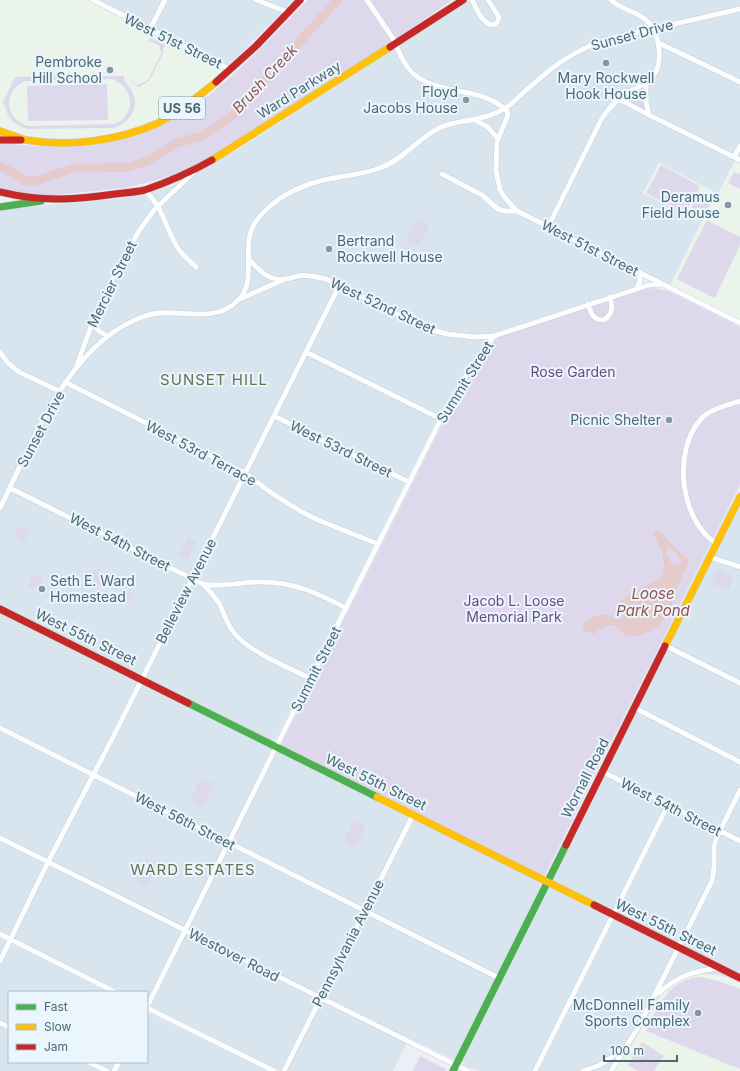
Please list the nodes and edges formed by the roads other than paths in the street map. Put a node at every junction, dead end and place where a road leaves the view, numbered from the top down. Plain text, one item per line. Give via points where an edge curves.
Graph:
1 (93, 0) edge
2 (165, 0) edge
3 (256, 0) edge
4 (300, 0) edge
5 (367, 0) edge
6 (463, 0) edge
7 (472, 0) edge
8 (488, 0) edge
9 (610, 0) edge
10 (740, 9) edge
11 (288, 12) junction
12 (653, 28) junction
13 (150, 29) junction
14 (396, 43) junction
15 (659, 43) junction
16 (231, 70) junction
17 (740, 82) edge
18 (646, 83) junction
19 (619, 99) junction
20 (504, 108) junction
21 (649, 114) junction
22 (473, 120) junction
23 (0, 131) edge
24 (498, 139) junction
25 (0, 140) edge
26 (28, 140) junction
27 (740, 146) edge
28 (734, 157) junction
29 (740, 160) edge
30 (200, 167) junction
31 (442, 174) dead end
32 (144, 190) junction
33 (0, 192) edge
34 (49, 200) junction
35 (158, 206) junction
36 (0, 207) edge
37 (517, 211) junction
38 (548, 227) junction
39 (249, 259) junction
40 (196, 267) dead end
41 (640, 273) junction
42 (284, 280) junction
43 (661, 284) junction
44 (339, 286) junction
45 (638, 288) junction
46 (610, 297) junction
47 (240, 299) junction
48 (588, 304) junction
49 (740, 323) edge
50 (92, 324) junction
51 (108, 336) junction
52 (494, 336) junction
53 (0, 352) edge
54 (306, 352) junction
55 (76, 368) junction
56 (65, 382) junction
57 (60, 391) junction
58 (740, 401) edge
59 (274, 416) junction
60 (441, 419) junction
61 (246, 473) junction
62 (409, 482) junction
63 (10, 488) junction
64 (740, 497) edge
65 (0, 508) edge
66 (378, 544) junction
67 (716, 544) junction
68 (710, 557) junction
69 (740, 567) edge
70 (192, 579) junction
71 (203, 584) junction
72 (346, 608) junction
73 (0, 609) edge
74 (666, 646) junction
75 (141, 679) junction
76 (311, 679) junction
77 (740, 683) edge
78 (635, 708) junction
79 (0, 728) edge
80 (276, 747) junction
81 (740, 762) edge
82 (603, 772) junction
83 (93, 775) junction
84 (740, 790) edge
85 (668, 805) junction
86 (413, 815) junction
87 (720, 831) junction
88 (0, 838) edge
89 (740, 841) edge
90 (229, 843) junction
91 (48, 862) junction
92 (548, 882) junction
93 (364, 911) junction
94 (613, 915) junction
95 (185, 930) junction
96 (0, 934) edge
97 (10, 940) junction
98 (678, 948) junction
99 (0, 961) edge
100 (719, 968) junction
101 (499, 978) junction
102 (740, 978) edge
103 (114, 991) edge
104 (654, 995) junction
105 (321, 998) junction
106 (148, 1005) edge
107 (148, 1008) edge
108 (623, 1050) junction
109 (90, 1063) edge
110 (455, 1068) edge
111 (107, 1071) edge
112 (274, 1071) edge
113 (284, 1071) edge
114 (468, 1071) edge
115 (535, 1071) edge
116 (584, 1071) edge
117 (611, 1071) edge

1 - 13 street, West 51st Street
2 - 13 street
3 - 11 street
4 - 11 main road, US 56
5 - 14 street
6 - 14 main road, Ward Parkway
7 - 8 street via 485,22 494,26 498,17
9 - 12 street via 644,18
10 - 12 street, Sunset Drive
11 - 16 main road, US 56
12 - 15 street
12 - 20 street, Sunset Drive via 605,40 580,50 551,68
13 - 16 street, West 51st Street
14 - 20 street via 410,72 423,81 480,95
14 - 30 main road, Ward Parkway
15 - 17 street
15 - 18 street via 658,69
16 - 26 main road, US 56 via 212,87 156,124 126,134 95,140
18 - 19 street
18 - 21 street
19 - 21 street
19 - 38 street via 601,120
20 - 22 street, Sunset Drive
20 - 24 street via 508,115
21 - 28 street
22 - 24 street via 488,127
22 - 39 street, Sunset Drive via 440,127 398,159 381,168 320,181 280,198 260,216 252,230 249,239
23 - 26 main road, US 56
24 - 37 street via 497,179 505,198
25 - 26 main road
27 - 28 street
28 - 29 street
30 - 32 main road, Ward Parkway
30 - 35 street, Mercier Street
31 - 37 street, West 51st Street via 482,195 498,209
32 - 34 main road, Ward Parkway
32 - 35 street
33 - 34 main road
34 - 36 main road, Ward Parkway
35 - 40 street via 178,247
35 - 50 street, Mercier Street via 136,237 115,274
37 - 38 street, West 51st Street
38 - 41 street, West 51st Street
39 - 42 street, West 52nd Street via 264,275
39 - 47 street, Sunset Drive via 249,279
41 - 43 street, West 51st Street
41 - 45 street
42 - 44 street, West 52nd Street via 311,276 326,279
42 - 47 street, Sunset Drive
43 - 45 street, West 52nd Street
43 - 49 street, West 51st Street
44 - 52 street, West 52nd Street via 433,330 462,337
44 - 54 street, Belleview Avenue
45 - 46 street, West 52nd Street
46 - 48 street, West 52nd Street
46 - 48 street via 613,306 609,317 604,320 594,317
47 - 51 street, Sunset Drive via 226,309 212,314 164,312 148,315 136,319
48 - 52 street, West 52nd Street
50 - 51 street
50 - 55 street, Mercier Street
51 - 55 street, Sunset Drive
52 - 60 street, Summit Street via 467,374
53 - 57 street via 19,372
54 - 59 street, Belleview Avenue
54 - 60 street
55 - 56 street, Sunset Drive
56 - 57 street, Sunset Drive
56 - 61 street, West 53rd Terrace
57 - 63 street, Sunset Drive via 51,404
58 - 67 street via 700,419 684,457 685,489 689,509 708,538
59 - 61 street, Belleview Avenue
59 - 62 street, West 53rd Street
60 - 62 street, Summit Street
61 - 66 street, West 53rd Terrace via 302,512
61 - 70 street, Belleview Avenue
62 - 66 street, Summit Street
63 - 65 street, Sunset Drive
63 - 70 street, West 54th Street
64 - 67 main road, Wornall Road
66 - 72 street, Summit Street
67 - 68 main road, Wornall Road
68 - 69 street
68 - 74 main road, Wornall Road
70 - 71 street, West 54th Street
70 - 75 street, Belleview Avenue
71 - 72 street, West 54th Street via 214,586 257,582 285,583 312,591
71 - 76 street via 212,593 228,624 241,640 254,650
72 - 76 street, Summit Street
73 - 75 main road, West 55th Street
74 - 77 street
74 - 78 main road, Wornall Road
75 - 80 main road, West 55th Street
75 - 83 street, Belleview Avenue
76 - 80 street, Summit Street
78 - 81 street
78 - 82 main road, Wornall Road
79 - 83 street, West 56th Street
80 - 86 main road, West 55th Street
80 - 90 street, Summit Street
82 - 85 street, West 54th Street
82 - 92 main road, Wornall Road
83 - 90 street, West 56th Street
83 - 91 street, Belleview Avenue
84 - 87 street
85 - 87 street, West 54th Street
85 - 94 street
86 - 92 main road, West 55th Street
86 - 93 street, Pennsylvania Avenue
87 - 89 street, West 54th Street
87 - 98 street via 714,846 712,881
88 - 91 street, Westover Road
90 - 93 street, West 56th Street
90 - 95 street, Summit Street
91 - 95 street, Westover Road
91 - 97 street, Belleview Avenue
92 - 94 main road, West 55th Street
92 - 101 main road, Wornall Road
93 - 101 street, West 56th Street
93 - 105 street, Pennsylvania Avenue
94 - 98 main road, West 55th Street
94 - 115 street
95 - 105 street, Westover Road
95 - 106 street, Summit Street
96 - 97 street
97 - 99 street, Belleview Avenue
97 - 103 street
98 - 100 main road, West 55th Street
98 - 104 street
100 - 102 main road, West 55th Street
100 - 104 street via 684,975
101 - 110 main road, Wornall Road
104 - 108 street via 639,1026
105 - 110 street, Westover Road
105 - 113 street, Pennsylvania Avenue
107 - 112 street
108 - 116 street via 600,1065
108 - 117 street
109 - 111 street
110 - 114 street, Westover Road

